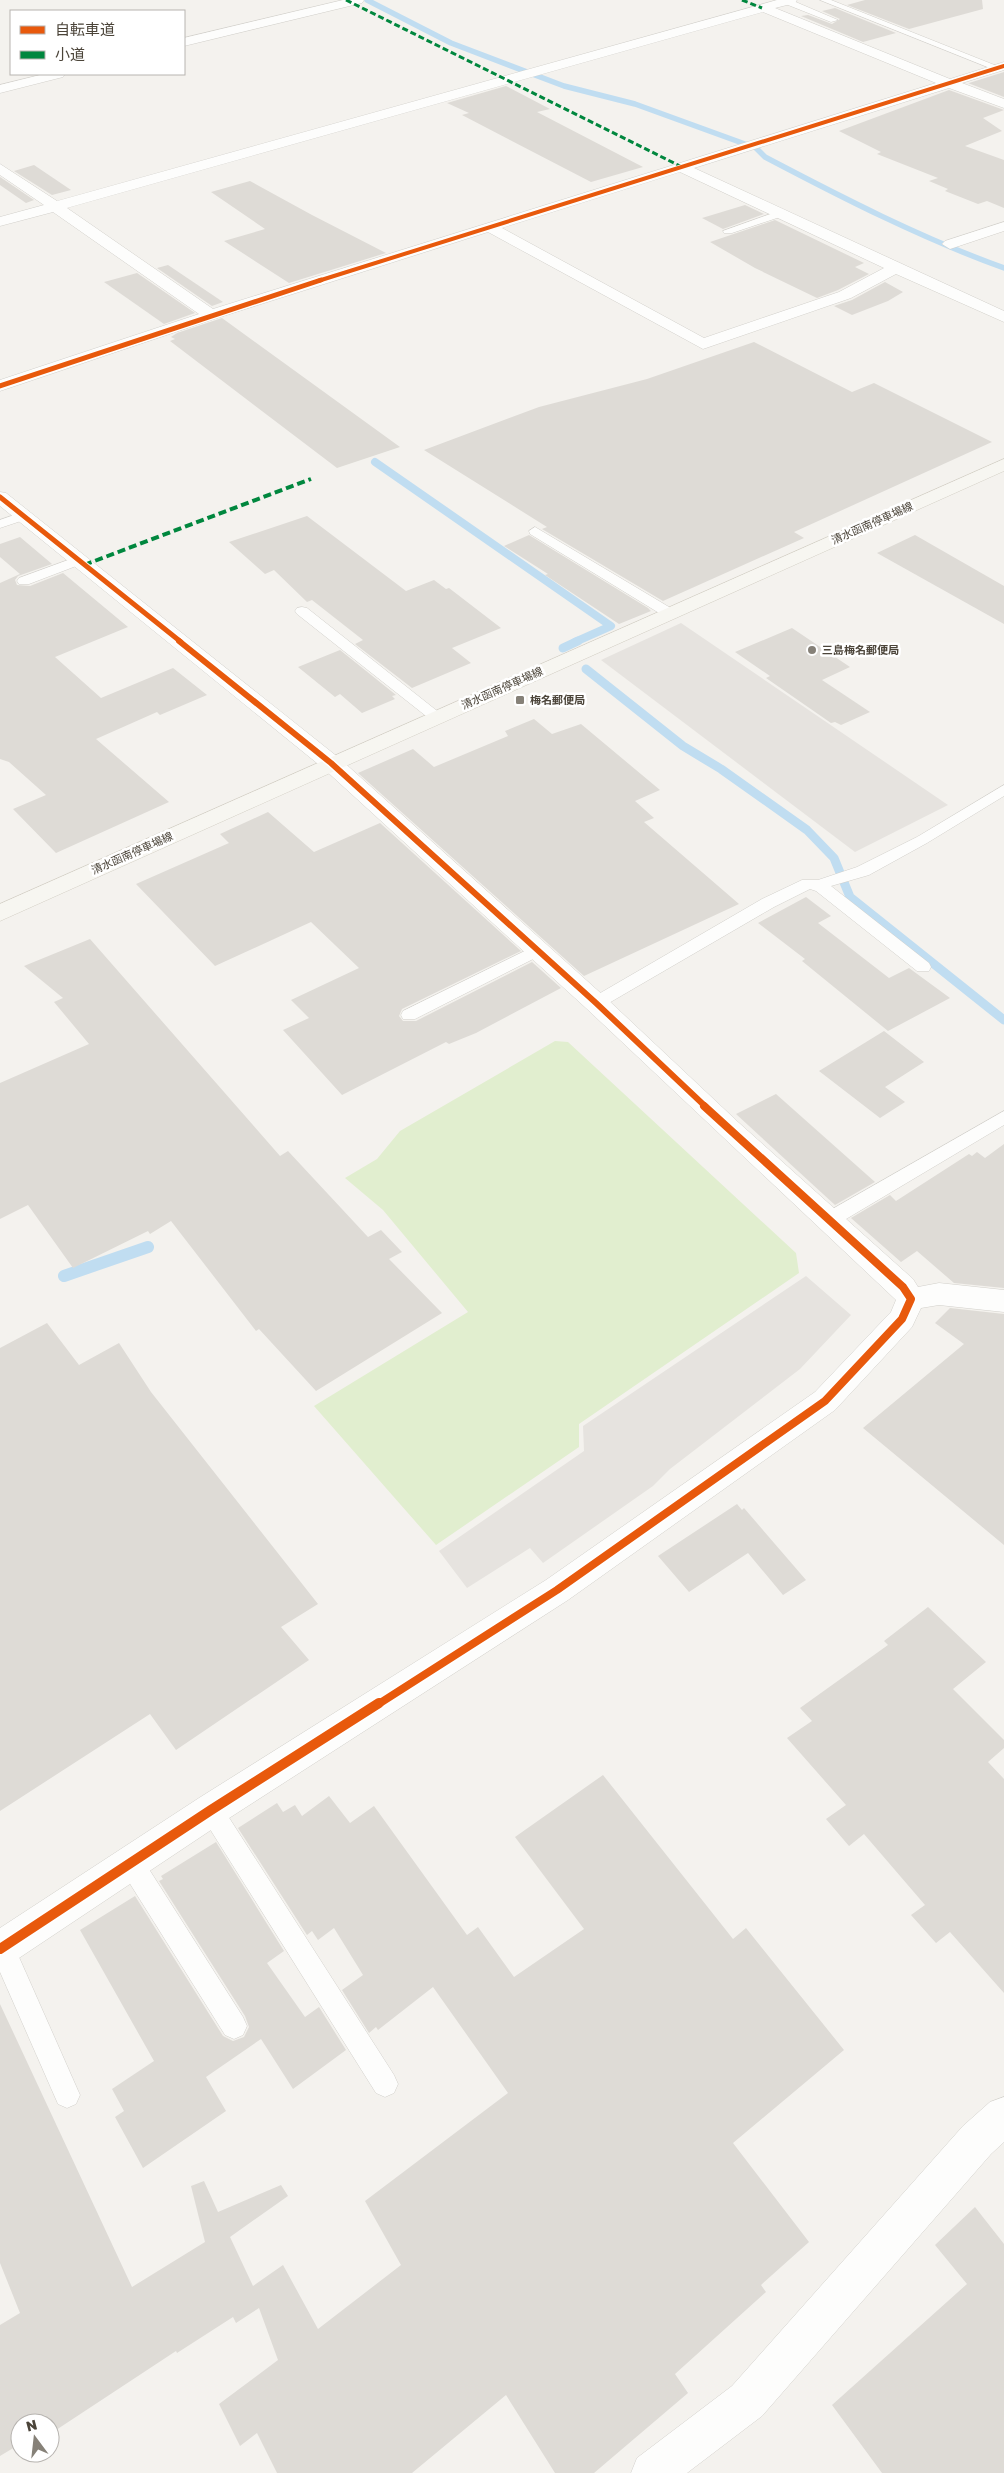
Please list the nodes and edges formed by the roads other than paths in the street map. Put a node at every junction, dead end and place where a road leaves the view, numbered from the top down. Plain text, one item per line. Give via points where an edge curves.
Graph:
1 (358, 0) edge
2 (824, 0) edge
3 (788, 1) edge
4 (764, 8) junction
5 (834, 20) dead end
6 (185, 42) edge
7 (1001, 67) edge
8 (54, 75) edge
9 (949, 83) junction
10 (0, 89) edge
11 (1004, 104) edge
12 (0, 168) edge
13 (684, 168) junction
14 (55, 206) junction
15 (779, 214) junction
16 (0, 222) edge
17 (1004, 226) edge
18 (489, 227) junction
19 (728, 232) dead end
20 (950, 244) dead end
21 (896, 267) junction
22 (212, 315) junction
23 (1004, 317) edge
24 (0, 386) edge
25 (1004, 464) edge
26 (0, 497) edge
27 (23, 516) junction
28 (0, 524) edge
29 (535, 532) dead end
30 (79, 560) junction
31 (24, 581) dead end
32 (302, 611) dead end
33 (669, 613) junction
34 (436, 717) junction
35 (331, 763) junction
36 (1004, 790) edge
37 (818, 885) junction
38 (0, 912) edge
39 (537, 950) junction
40 (922, 967) dead end
41 (596, 1003) junction
42 (409, 1015) dead end
43 (1004, 1117) edge
44 (829, 1220) junction
45 (911, 1299) junction
46 (1004, 1301) edge
47 (212, 1810) junction
48 (131, 1863) junction
49 (1, 1949) edge
50 (234, 2026) dead end
51 (385, 2084) dead end
52 (67, 2096) dead end
53 (1004, 2116) edge
54 (652, 2473) edge

1 - 6 street
2 - 7 lane
3 - 4 street
3 - 5 lane
4 - 9 street
4 - 14 street
7 - 9 street
8 - 10 street
9 - 11 street
9 - 13 street
12 - 14 street
13 - 15 street
13 - 18 street
14 - 16 street
14 - 22 street
15 - 19 lane
15 - 21 street
17 - 20 street
18 - 21 street via 703,344 845,295
18 - 22 street
21 - 23 street
22 - 24 street
25 - 33 main road, 清水函南停車場線
26 - 27 street
27 - 28 lane
27 - 30 street
29 - 33 lane
30 - 31 lane
30 - 35 street
32 - 34 lane
33 - 34 main road, 清水函南停車場線
34 - 35 main road, 清水函南停車場線
35 - 38 main road, 清水函南停車場線
35 - 39 street
36 - 37 lane via 922,840 855,874
37 - 40 lane
37 - 41 lane via 808,884 768,903
39 - 41 street
39 - 42 lane
41 - 44 street
43 - 44 lane
44 - 45 street
45 - 46 street via 939,1294
45 - 47 street via 902,1319 825,1401 557,1590
47 - 48 street
47 - 51 lane
48 - 49 street
48 - 50 lane
49 - 52 lane
53 - 54 street via 977,2140 747,2401

